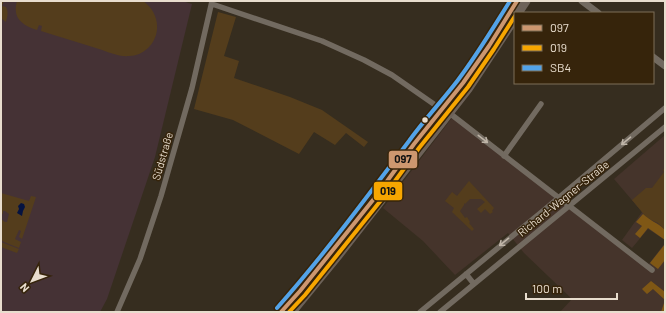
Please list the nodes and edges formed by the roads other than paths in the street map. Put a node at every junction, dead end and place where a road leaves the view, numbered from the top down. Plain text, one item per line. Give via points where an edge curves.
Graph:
1 (517, 1) edge
2 (526, 1) edge
3 (582, 1) edge
4 (212, 3) edge
5 (519, 12) edge
6 (597, 12) edge
7 (514, 19) edge
8 (654, 58) edge
9 (665, 66) edge
10 (479, 67) junction
11 (541, 104) dead end
12 (665, 108) edge
13 (448, 113) junction
14 (665, 127) edge
15 (504, 156) junction
16 (559, 197) junction
17 (570, 206) junction
18 (652, 270) dead end
19 (466, 274) junction
20 (474, 284) junction
21 (117, 312) edge
22 (282, 312) edge
23 (292, 312) edge
24 (420, 312) edge
25 (440, 312) edge

1 - 10 main road
2 - 5 main road
3 - 6 street
4 - 13 street via 322,41 364,60 392,75
4 - 21 street, Südstraße via 192,88 161,196 140,259
7 - 10 main road
8 - 9 street
10 - 13 main road
11 - 15 street
12 -> 16 street, Richard-Wagner-Straße
13 -> 15 street
13 - 22 main road via 414,144 377,195
13 - 23 main road via 341,253
14 - 17 street, Richard-Wagner-Straße
15 - 16 street
16 - 17 street
16 -> 19 street, Richard-Wagner-Straße
17 - 18 street
17 - 20 street, Richard-Wagner-Straße
19 - 20 street
19 - 24 street, Richard-Wagner-Straße
20 - 25 street, Richard-Wagner-Straße

